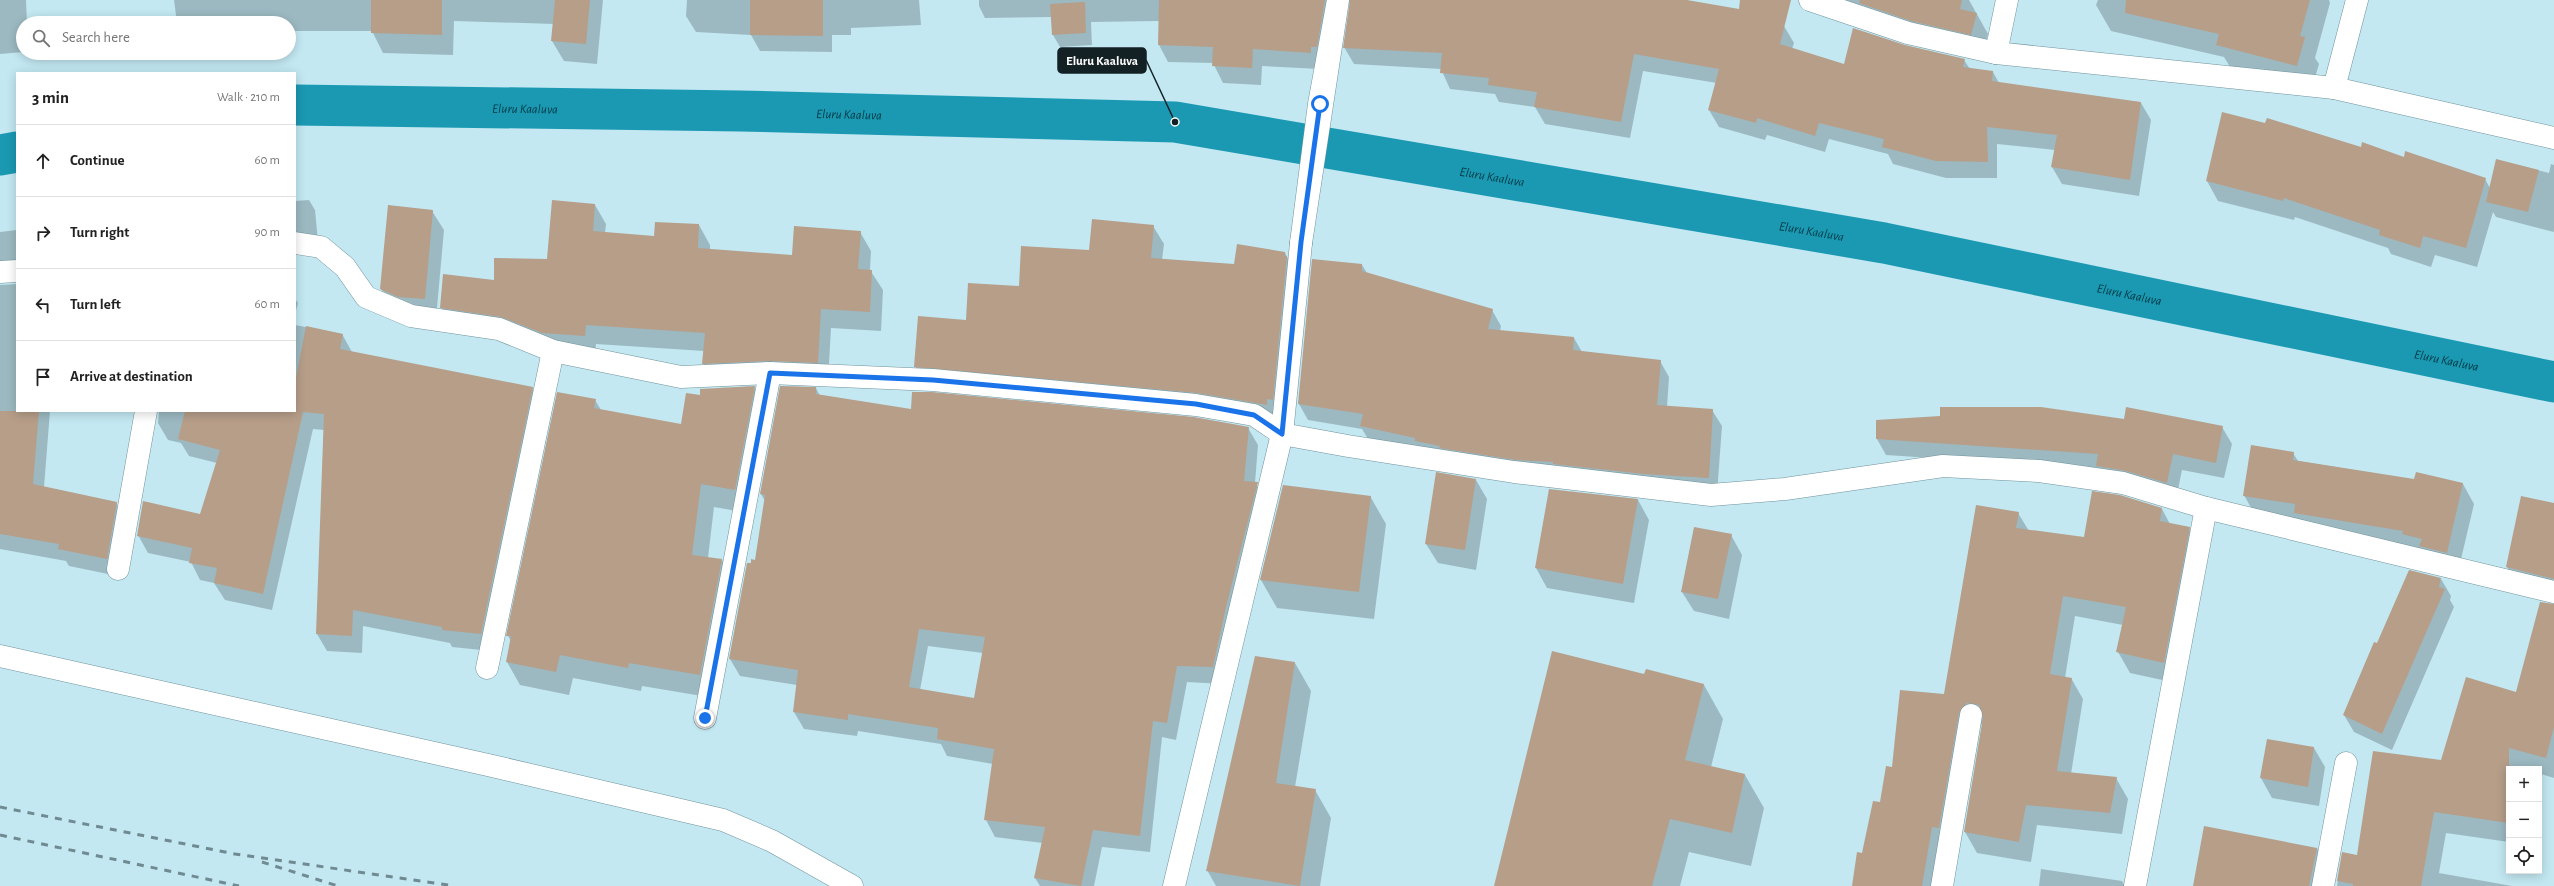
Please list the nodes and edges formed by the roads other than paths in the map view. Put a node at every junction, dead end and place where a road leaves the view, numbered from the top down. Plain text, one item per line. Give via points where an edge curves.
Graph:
1 (1338, 0) edge
2 (1810, 0) edge
3 (2007, 0) edge
4 (2357, 0) edge
5 (1996, 53) junction
6 (2334, 88) junction
7 (2554, 138) edge
8 (296, 243) edge
9 (16, 271) edge
10 (0, 272) edge
11 (553, 351) junction
12 (770, 373) junction
13 (146, 412) edge
14 (1282, 434) junction
15 (2206, 508) junction
16 (118, 569) dead end
17 (2554, 592) edge
18 (0, 656) edge
19 (487, 668) dead end
20 (1971, 715) dead end
21 (705, 718) dead end
22 (2346, 763) dead end
23 (852, 886) edge
24 (1174, 886) edge
25 (1942, 886) edge
26 (2135, 886) edge
27 (2323, 886) edge

1 - 14 street via 1320,104 1301,242
2 - 5 street via 1908,33
3 - 5 street
4 - 6 street
5 - 6 street
6 - 7 street
8 - 11 street via 321,247 345,267 366,297 411,316 499,329
9 - 10 street
11 - 12 street via 681,377
11 - 19 street
12 - 14 street via 933,380 1196,404 1254,415
12 - 21 street
13 - 16 street
14 - 15 street via 1514,472 1711,495 1785,489 1943,466 2039,471 2123,483
14 - 24 street
15 - 17 street
15 - 26 street
18 - 23 street via 723,820 772,841
20 - 25 street
22 - 27 street

